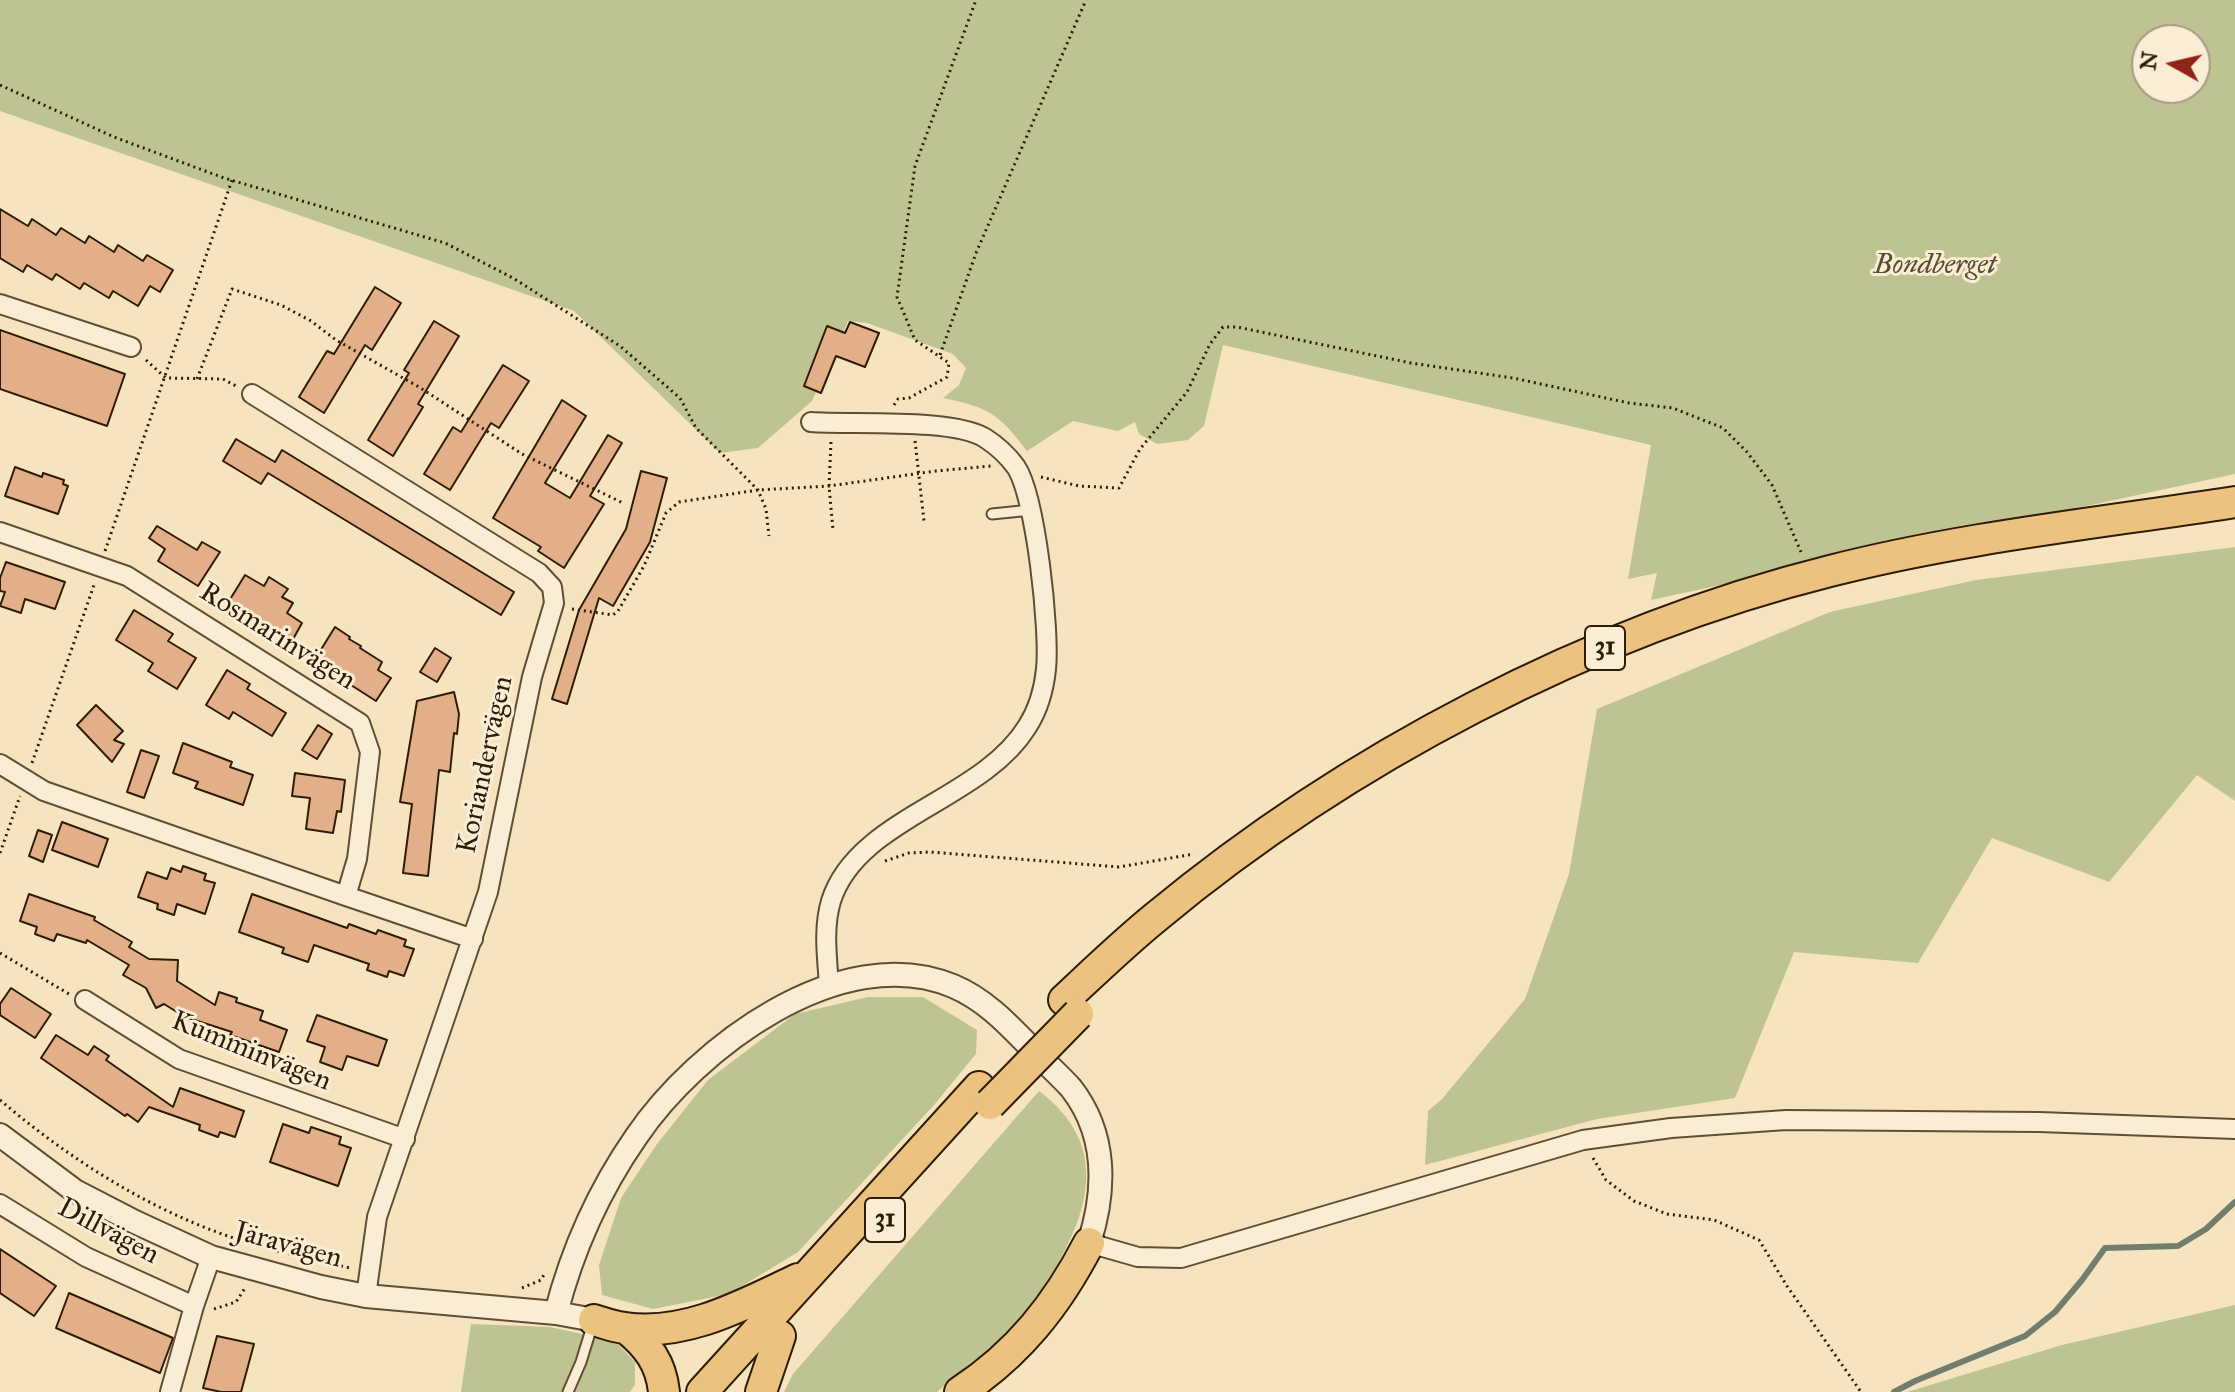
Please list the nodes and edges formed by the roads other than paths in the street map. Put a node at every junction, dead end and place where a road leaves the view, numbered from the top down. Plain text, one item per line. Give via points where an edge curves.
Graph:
1 (0, 304) edge
2 (131, 347) road end
3 (252, 394) road end
4 (811, 422) dead end
5 (2235, 502) edge
6 (1031, 510) junction
7 (992, 514) dead end
8 (2235, 522) edge
9 (0, 532) edge
10 (0, 764) edge
11 (346, 896) junction
12 (473, 939) junction
13 (829, 985) junction
14 (85, 1000) road end
15 (1071, 1007) junction
16 (984, 1096) junction
17 (2235, 1129) edge
18 (0, 1135) edge
19 (405, 1139) junction
20 (0, 1204) edge
21 (1089, 1243) junction
22 (211, 1257) junction
23 (809, 1274) junction
24 (366, 1296) junction
25 (194, 1306) junction
26 (556, 1313) junction
27 (594, 1320) junction
28 (626, 1328) junction
29 (780, 1336) junction
30 (170, 1392) edge
31 (568, 1392) edge
32 (664, 1392) edge
33 (702, 1392) edge
34 (729, 1392) edge
35 (761, 1392) edge
36 (960, 1392) edge

1 - 2 street
3 - 12 street, Koriandervägen via 539,573 552,587 554,603 532,677 488,892
4 - 6 street via 970,431 993,444 1016,468
5 - 15 highway, 31 via 1867,562 1710,607 1614,644 1466,712 1368,767 1250,845 1155,917
6 - 7 lane
6 - 13 street via 1048,636 1039,701 1028,726 988,770 858,857 832,899 827,920
8 - 15 highway, 31 via 1954,564 1820,593 1608,667 1479,726 1395,773 1222,889
9 - 11 street, Rosmarinvägen via 127,576 360,723 370,752 357,859
10 - 11 street via 44,791
11 - 12 street
12 - 19 street, Koriandervägen
13 - 21 street via 884,975 932,979 974,997 1000,1018 1086,1111 1102,1178
13 - 26 street via 783,1006 705,1061 670,1095 637,1135 595,1210
14 - 19 street, Kumminvägen via 179,1059
15 - 16 highway, 31, bridge
16 - 23 highway, 31
16 - 29 highway, 31
17 - 21 street via 1786,1120 1671,1128 1583,1140 1181,1258 1138,1257
18 - 22 street, Järavägen via 75,1191
19 - 24 street, Koriandervägen via 377,1217
20 - 25 street, Dillvägen via 86,1257
21 - 36 highway via 1033,1331
22 - 24 street, Järavägen
22 - 25 street
23 - 28 highway via 704,1319
23 - 33 highway, 31
24 - 26 street, Järavägen
25 - 30 street
26 - 27 street, Järavägen
27 - 28 highway
27 - 31 lane
28 - 32 highway via 650,1351
29 - 34 highway, 31
29 - 35 highway

